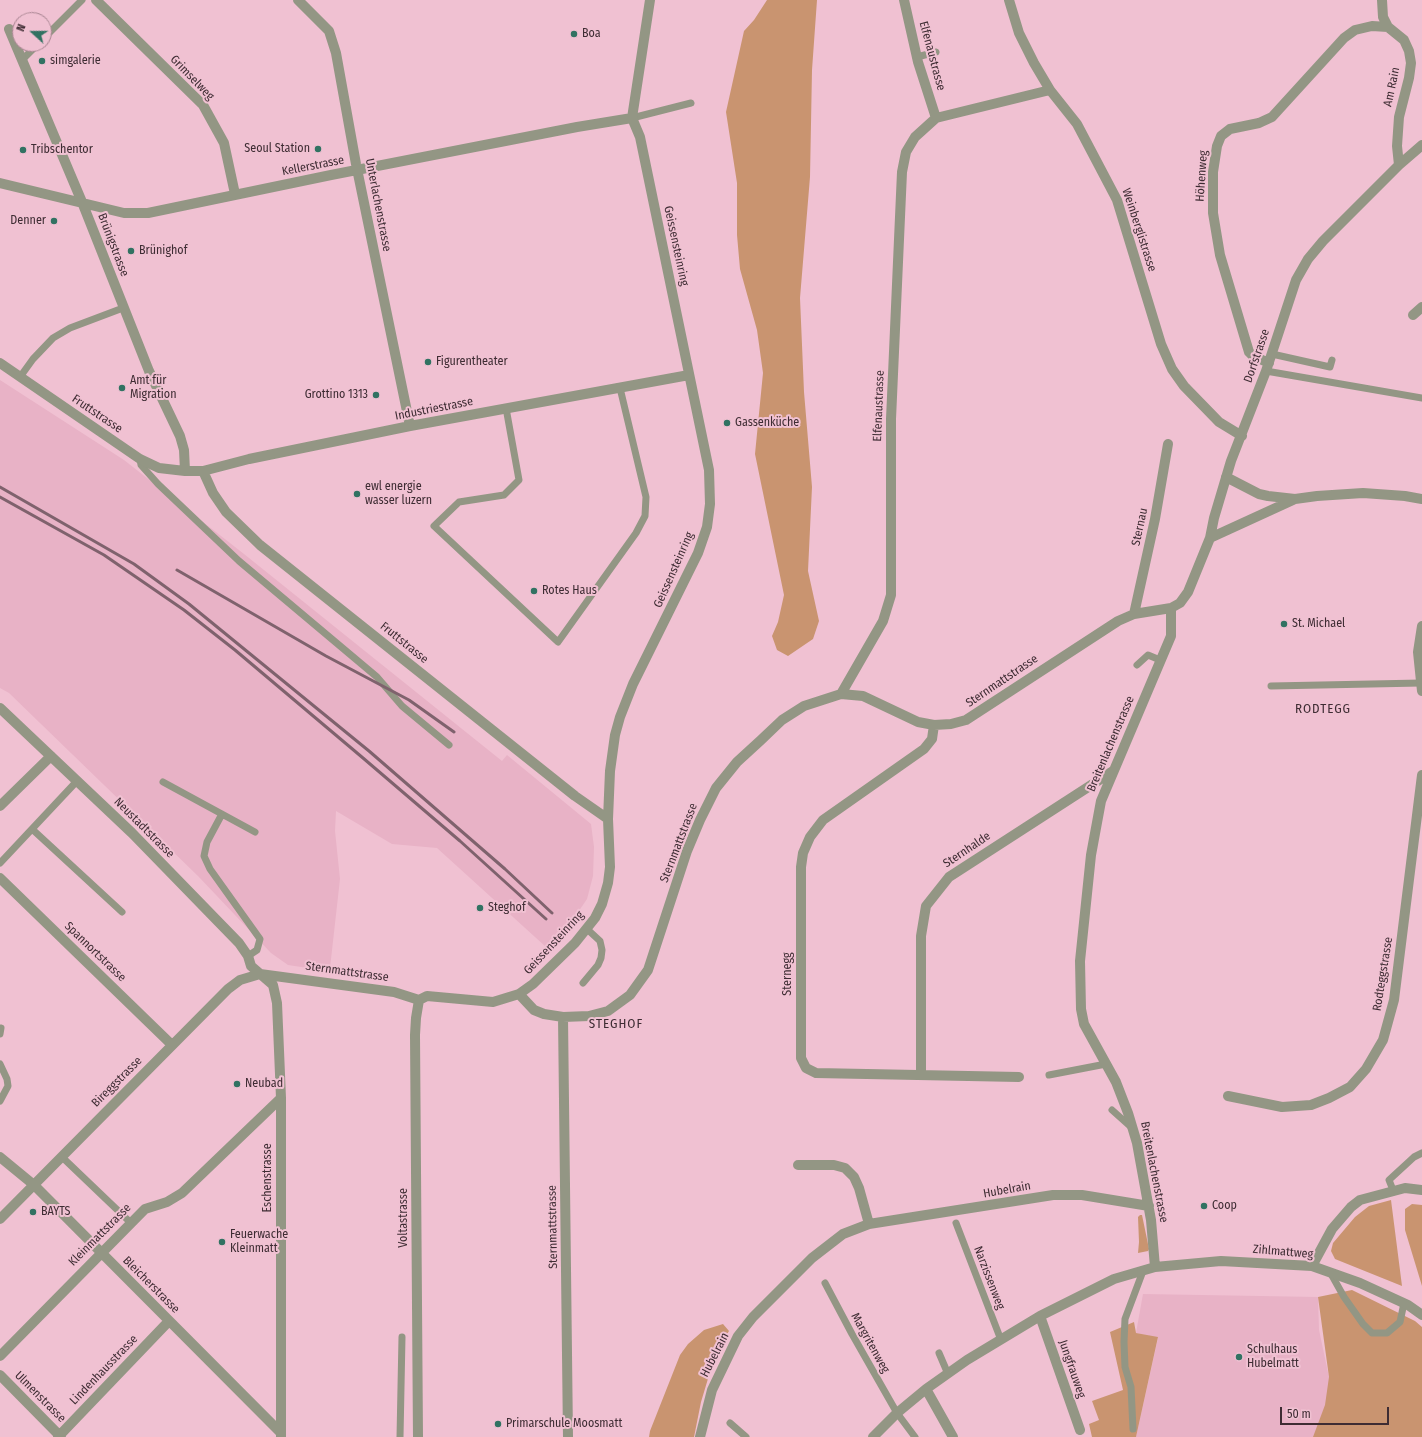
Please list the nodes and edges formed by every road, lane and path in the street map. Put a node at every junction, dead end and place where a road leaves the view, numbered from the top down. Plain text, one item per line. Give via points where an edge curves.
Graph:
1 (82, 0) edge
2 (96, 0) edge
3 (298, 0) edge
4 (650, 0) edge
5 (904, 0) edge
6 (1010, 0) edge
7 (1382, 0) edge
8 (1388, 27) junction
9 (9, 29) dead end
10 (52, 30) edge
11 (30, 52) edge
12 (936, 52) dead end
13 (917, 57) junction
14 (22, 60) junction
15 (1050, 90) junction
16 (691, 102) dead end
17 (632, 118) junction
18 (936, 118) junction
19 (1422, 146) edge
20 (1399, 164) junction
21 (358, 170) junction
22 (0, 183) edge
23 (235, 194) junction
24 (82, 202) junction
25 (1422, 307) edge
26 (123, 308) junction
27 (1413, 315) dead end
28 (1332, 360) dead end
29 (0, 363) edge
30 (1269, 363) junction
31 (689, 375) junction
32 (20, 377) junction
33 (620, 388) junction
34 (1422, 398) edge
35 (506, 408) junction
36 (410, 426) junction
37 (1242, 436) junction
38 (1168, 444) dead end
39 (140, 459) junction
40 (185, 471) junction
41 (203, 471) junction
42 (1226, 477) junction
43 (1295, 499) junction
44 (1422, 500) edge
45 (1210, 538) junction
46 (1171, 608) junction
47 (1134, 614) junction
48 (1422, 626) edge
49 (1160, 660) junction
50 (1136, 665) dead end
51 (1271, 686) dead end
52 (1422, 687) edge
53 (841, 694) junction
54 (0, 708) edge
55 (934, 725) junction
56 (449, 745) dead end
57 (51, 756) junction
58 (1113, 771) junction
59 (1422, 775) edge
60 (77, 781) junction
61 (163, 782) dead end
62 (0, 806) edge
63 (222, 814) junction
64 (608, 820) junction
65 (32, 829) junction
66 (255, 832) dead end
67 (0, 863) edge
68 (0, 878) edge
69 (122, 912) dead end
70 (587, 929) junction
71 (248, 956) junction
72 (260, 974) junction
73 (583, 983) dead end
74 (519, 994) junction
75 (419, 1000) junction
76 (563, 1017) junction
77 (172, 1045) junction
78 (0, 1064) edge
79 (1106, 1064) junction
80 (1049, 1074) dead end
81 (921, 1075) junction
82 (1019, 1077) dead end
83 (1228, 1096) dead end
84 (281, 1098) junction
85 (0, 1101) edge
86 (1112, 1110) dead end
87 (1133, 1128) junction
88 (1422, 1153) edge
89 (0, 1157) edge
90 (62, 1157) junction
91 (798, 1165) dead end
92 (34, 1185) junction
93 (1393, 1190) junction
94 (1422, 1190) edge
95 (1149, 1206) junction
96 (0, 1219) edge
97 (131, 1223) junction
98 (956, 1223) dead end
99 (869, 1224) junction
100 (100, 1253) junction
101 (1312, 1266) junction
102 (1155, 1267) junction
103 (1143, 1271) junction
104 (1330, 1272) junction
105 (825, 1283) dead end
106 (1404, 1303) junction
107 (1422, 1315) edge
108 (1040, 1316) junction
109 (169, 1321) junction
110 (402, 1337) dead end
111 (1001, 1340) junction
112 (939, 1353) dead end
113 (0, 1356) edge
114 (948, 1374) junction
115 (0, 1375) edge
116 (926, 1389) junction
117 (897, 1413) junction
118 (730, 1423) dead end
119 (1133, 1429) dead end
120 (1080, 1430) dead end
121 (281, 1435) edge
122 (60, 1436) edge
123 (400, 1437) edge
124 (418, 1437) edge
125 (568, 1437) edge
126 (700, 1437) edge
127 (746, 1437) edge
128 (873, 1437) edge
129 (915, 1437) edge
130 (953, 1437) edge

1 - 10 lane
2 - 23 street, Grimselweg via 203,105 224,142
3 - 21 street, Unterlachenstrasse via 329,31 336,53
4 - 17 street
5 - 13 street, Elfenaustrasse
6 - 15 street, Weinberglistrasse via 1020,32
7 - 8 street via 1383,17
8 - 20 street, Am Rain via 1404,40 1411,63 1399,117 1396,146
8 - 30 street, Höhenweg via 1372,26 1355,30 1344,38 1272,117 1230,130 1221,136 1217,146 1213,172 1213,213 1220,255 1249,352
9 - 14 street, Brünigstrasse
11 - 14 lane
12 - 13 lane
13 - 18 street, Elfenaustrasse
14 - 24 street, Brünigstrasse
15 - 18 street, Elfenaustrasse
15 - 37 street, Weinberglistrasse via 1077,124 1117,200 1161,344 1172,369 1184,386 1219,422
16 - 17 lane
17 - 21 street, Kellerstrasse
17 - 31 street, Geissensteinring via 640,137
18 - 53 street, Elfenaustrasse via 915,137 906,152 902,172 890,419 891,595 883,621
19 - 20 street, Dorfstrasse
20 - 30 street, Dorfstrasse via 1323,240 1308,259 1296,280
21 - 23 street, Kellerstrasse
21 - 36 street, Unterlachenstrasse
22 - 24 street, Kellerstrasse
23 - 24 street, Kellerstrasse via 137,214
24 - 26 street, Brünigstrasse
25 - 27 street
26 - 32 lane via 70,328 53,338
26 - 40 street, Brünigstrasse via 180,436
28 - 30 lane via 1330,367
29 - 32 street, Fruttstrasse
30 - 34 lane
30 - 37 street, Dorfstrasse
31 - 33 street, Industriestrasse
31 - 64 street, Geissensteinring via 709,470 710,504 707,527 688,577 633,684 620,717 610,770
32 - 39 street, Fruttstrasse
33 - 35 street, Industriestrasse
33 - 35 lane via 646,497 645,516 636,533 558,642 434,526 459,502 504,495 519,480
35 - 36 street, Industriestrasse
36 - 41 street, Industriestrasse
37 - 42 street, Dorfstrasse
38 - 47 street, Sternau via 1155,520
39 - 40 street, Fruttstrasse via 159,468
39 - 56 lane via 141,465 158,484 233,555 377,677 402,706
40 - 41 street, Industriestrasse
41 - 64 street, Fruttstrasse via 213,493 226,512 260,545
42 - 43 street via 1259,494
42 - 45 street, Dorfstrasse
43 - 44 street via 1363,493
43 - 45 street
45 - 46 street, Dorfstrasse via 1188,592 1180,603
46 - 47 street, Sternmattstrasse
46 - 49 street, Breitenlachenstrasse via 1171,636
47 - 55 street, Sternmattstrasse via 1110,624 966,720
48 - 52 street via 1418,652
49 - 50 lane via 1148,655
49 - 58 street, Breitenlachenstrasse
51 - 52 lane
53 - 55 street, Sternmattstrasse via 863,696 918,722
53 - 76 street, Sternmattstrasse via 804,706 782,720 737,762 716,788 687,851 648,970 630,996 608,1011 589,1016
54 - 57 street, Neustadtstrasse
55 - 81 street, Sternegg via 932,739 924,749 823,820 810,837 803,853 801,868 801,1058 806,1068 816,1073
57 - 60 street, Neustadtstrasse
57 - 62 street
58 - 79 street, Breitenlachenstrasse via 1101,801 1094,830 1080,961 1084,1024
58 - 81 street, Sternhalde via 949,877 926,906 921,936
59 - 83 street, Rodteggstrasse via 1394,1000 1383,1040 1366,1069 1350,1087 1311,1105 1282,1108
60 - 65 lane
60 - 71 street, Neustadtstrasse via 159,861 239,943
61 - 63 lane
63 - 66 lane
63 - 71 lane via 207,842 204,856 206,863 260,939 258,950
64 - 70 street, Geissensteinring via 608,883 602,904
65 - 67 lane
65 - 69 lane
68 - 77 street, Spannortstrasse
70 - 73 lane via 600,941 602,958
70 - 74 street, Geissensteinring via 550,968
71 - 72 street, Neustadtstrasse via 251,966
72 - 75 street, Sternmattstrasse via 394,992
72 - 77 street, Bireggstrasse via 240,980 228,989
72 - 84 street, Eschenstrasse via 273,985 277,1003
74 - 75 street, Sternmattstrasse via 493,1002 426,996
74 - 76 street, Sternmattstrasse via 534,1010
75 - 124 street, Voltastrasse via 415,1035
76 - 125 street, Sternmattstrasse
77 - 90 street, Bireggstrasse
78 - 85 lane via 8,1086
79 - 80 lane
79 - 87 street, Breitenlachenstrasse via 1116,1082
81 - 82 street, Sternegg
84 - 97 street, Kleinmattstrasse via 182,1193 167,1202 145,1209
84 - 121 street, Eschenstrasse
86 - 87 lane
87 - 95 street, Breitenlachenstrasse
88 - 93 lane via 1389,1180
89 - 92 street, Bleicherstrasse
90 - 92 street, Bireggstrasse
90 - 97 lane
91 - 99 street via 834,1165 845,1168 854,1177 859,1188
92 - 96 street, Bireggstrasse
92 - 100 street, Bleicherstrasse
93 - 94 street
93 - 101 street via 1360,1200 1351,1207 1332,1229
95 - 99 street, Hubelrain via 1082,1194 1053,1195
95 - 102 street, Breitenlachenstrasse
97 - 100 street, Kleinmattstrasse
98 - 111 lane, Narzissenweg
99 - 126 street, Hubelrain via 843,1234 812,1258 753,1317 738,1336 721,1369 712,1390
100 - 109 street, Bleicherstrasse
100 - 113 street, Kleinmattstrasse
101 - 102 street, Zihlmattweg via 1221,1261
101 - 104 street, Zihlmattweg
102 - 103 street
103 - 108 street via 1114,1279
103 - 119 lane via 1126,1319 1124,1342 1125,1367 1131,1387
104 - 106 street, Zihlmattweg
104 - 106 lane via 1344,1297 1372,1333 1387,1333 1400,1322
105 - 117 lane, Margritenweg
106 - 107 street, Zihlmattweg
108 - 111 street
108 - 120 street, Jungfrauweg
109 - 121 street, Bleicherstrasse
109 - 122 street, Lindenhausstrasse
110 - 123 lane
111 - 114 street
112 - 114 lane
114 - 116 street
115 - 122 street, Ulmenstrasse
116 - 117 street
116 - 130 street
117 - 128 street
117 - 129 lane, Margritenweg
118 - 127 lane

